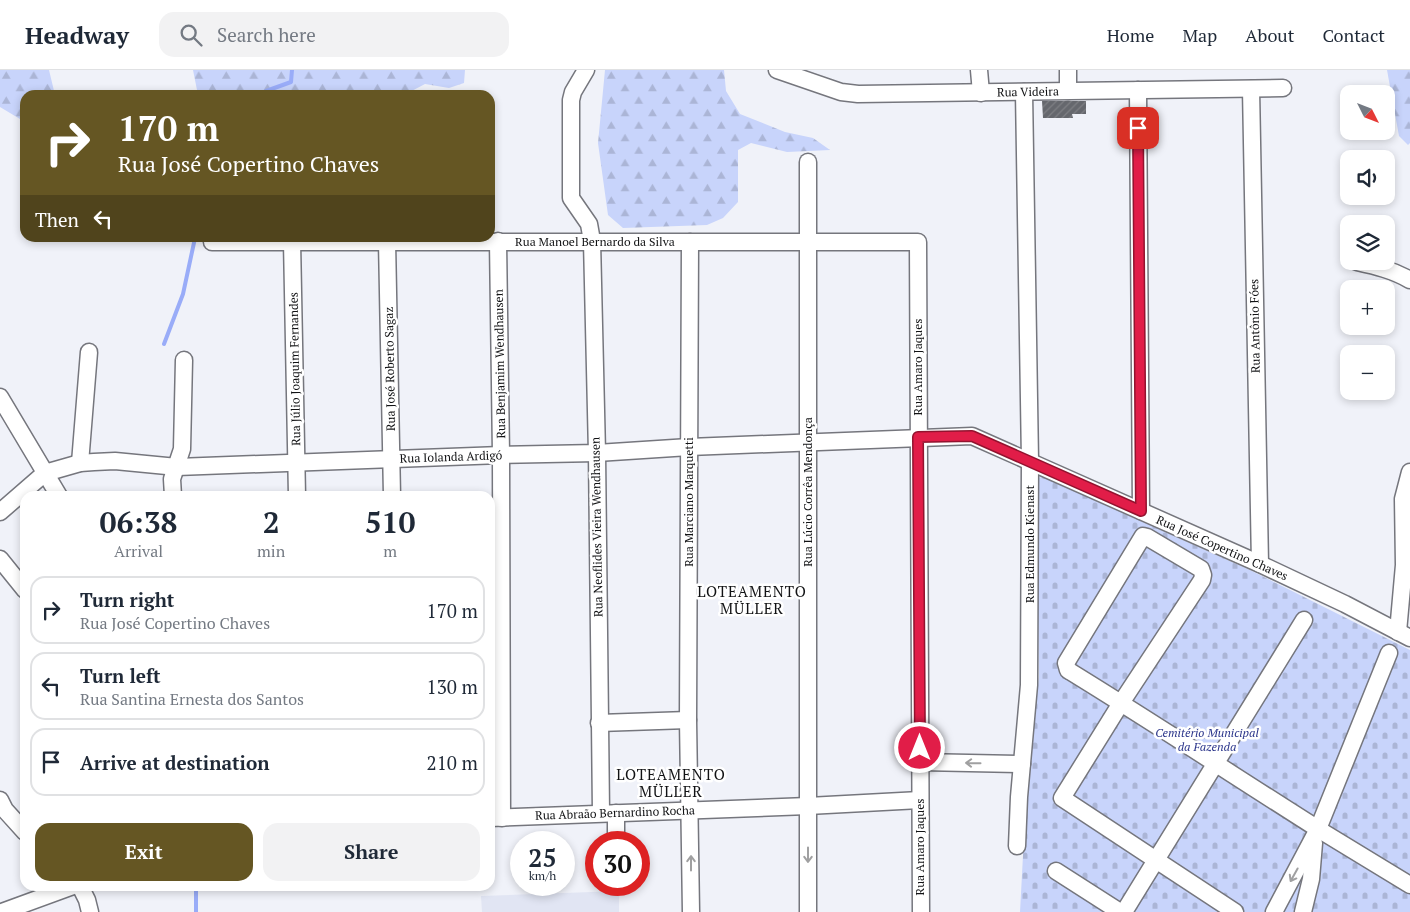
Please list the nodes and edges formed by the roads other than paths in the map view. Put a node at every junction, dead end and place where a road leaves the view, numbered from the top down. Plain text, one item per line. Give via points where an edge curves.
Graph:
1 (586, 70) edge
2 (777, 70) edge
3 (979, 70) edge
4 (1068, 70) edge
5 (1283, 88) dead end
6 (1251, 89) junction
7 (1138, 90) junction
8 (1068, 91) junction
9 (1024, 92) junction
10 (981, 93) junction
11 (808, 162) dead end
12 (498, 241) joint
13 (292, 242) edge
14 (388, 242) edge
15 (592, 242) junction
16 (690, 242) junction
17 (808, 242) junction
18 (918, 242) joint
19 (1388, 270) edge
20 (1410, 280) edge
21 (90, 352) dead end
22 (184, 360) dead end
23 (0, 397) edge
24 (918, 437) junction
25 (808, 442) junction
26 (689, 447) junction
27 (597, 453) junction
28 (502, 454) junction
29 (391, 459) junction
30 (1030, 461) junction
31 (80, 463) junction
32 (297, 463) junction
33 (177, 467) junction
34 (1410, 472) edge
35 (45, 473) junction
36 (24, 491) edge
37 (56, 491) edge
38 (173, 491) edge
39 (297, 491) edge
40 (392, 491) edge
41 (20, 495) edge
42 (1141, 511) junction
43 (0, 512) edge
44 (0, 559) edge
45 (1260, 564) junction
46 (20, 584) edge
47 (1304, 620) dead end
48 (1404, 635) edge
49 (1389, 653) dead end
50 (1121, 703) junction
51 (688, 720) junction
52 (599, 722) junction
53 (920, 762) junction
54 (1022, 764) junction
55 (1216, 764) junction
56 (0, 800) edge
57 (920, 800) junction
58 (808, 806) junction
59 (691, 810) junction
60 (608, 813) junction
61 (496, 818) edge
62 (20, 826) edge
63 (613, 831) edge
64 (1316, 834) junction
65 (1017, 846) dead end
66 (1156, 860) junction
67 (1056, 871) dead end
68 (1410, 885) edge
69 (59, 891) edge
70 (82, 891) edge
71 (2, 912) edge
72 (90, 912) edge
73 (691, 912) edge
74 (808, 912) edge
75 (921, 912) edge
76 (1122, 912) edge
77 (1235, 912) edge
78 (1274, 912) edge
79 (1302, 912) edge

1 - 15 street, Rua Neoflides Vieira Wendhausen via 571,100 571,198 589,224
2 - 10 street, Rua Videira via 850,94
3 - 10 street
4 - 8 street
5 - 6 street, Rua Videira
6 - 7 street, Rua Videira
6 - 45 street, Rua Antônio Fóes
7 - 8 street, Rua Videira
7 - 42 street
8 - 9 street, Rua Videira
9 - 10 street, Rua Videira
9 - 30 street, Rua Edmundo Kienast
11 - 17 street, Rua Lúcio Corrêa Mendonça
12 - 15 street, Rua Manoel Bernardo da Silva
12 - 28 street, Rua Benjamim Wendhausen
13 - 32 street, Rua Júlio Joaquim Fernandes
14 - 29 street, Rua José Roberto Sagaz
15 - 16 street, Rua Manoel Bernardo da Silva
15 - 27 street, Rua Neoflides Vieira Wendhausen
16 - 17 street, Rua Manoel Bernardo da Silva
16 - 26 street, Rua Marciano Marquetti
17 - 18 street, Rua Manoel Bernardo da Silva
17 - 25 street, Rua Lúcio Corrêa Mendonça
18 - 24 street, Rua Amaro Jaques
19 - 20 street
21 - 31 street
22 - 33 street via 182,449
23 - 35 street
24 - 25 street, Rua Iolanda Ardigó
24 - 30 street, Rua José Copertino Chaves via 972,436
24 - 53 street, Rua Amaro Jaques
25 - 26 street, Rua Iolanda Ardigó
25 - 58 street, Rua Lúcio Corrêa Mendonça
26 - 27 street, Rua Iolanda Ardigó
26 - 51 street, Rua Marciano Marquetti
27 - 28 street, Rua Iolanda Ardigó
27 - 52 street, Rua Neoflides Vieira Wendhausen
28 - 29 street, Rua Iolanda Ardigó
28 - 61 street, Rua Benjamim Wendhausen
29 - 32 street, Rua Iolanda Ardigó
29 - 40 street, Rua José Roberto Sagaz
30 - 42 street, Rua José Copertino Chaves
30 - 54 street, Rua Edmundo Kienast via 1029,691
31 - 33 street, Rua Iolanda Ardigó via 115,461
31 - 35 street, Rua Iolanda Ardigó
32 - 33 street, Rua Iolanda Ardigó
32 - 39 street, Rua Júlio Joaquim Fernandes
33 - 38 street via 172,479
34 - 48 street via 1404,499
35 - 36 street, Rua Iolanda Ardigó
35 - 37 street
41 - 43 street, Rua Iolanda Ardigó
42 - 45 street, Rua José Copertino Chaves
44 - 46 street
45 - 48 street, Rua José Copertino Chaves
47 - 55 street
49 - 64 street
50 - 50 street via 1203,575 1201,569 1143,536 1066,663 1068,670
50 - 55 street
50 - 66 street via 1062,798
51 - 52 street
51 - 59 street, Rua Marciano Marquetti
52 - 60 street, Rua Neoflides Vieira Wendhausen
54 -> 53 street
53 - 57 street, Rua Amaro Jaques
54 - 65 street, Rua Edmundo Kienast
55 - 64 street
55 - 66 street
56 - 62 street
57 - 58 street, Rua Abraão Bernardino Rocha
57 - 75 street, Rua Amaro Jaques
58 - 59 street, Rua Abraão Bernardino Rocha
58 -> 74 street, Rua Lúcio Corrêa Mendonça
59 - 60 street, Rua Abraão Bernardino Rocha
73 -> 59 street, Rua Marciano Marquetti
60 - 61 street, Rua Abraão Bernardino Rocha
60 - 63 street, Rua Neoflides Vieira Wendhausen
64 - 68 street
64 -> 78 street
64 - 79 street via 1311,879
66 - 76 street
66 - 77 street
67 - 76 street
69 - 71 street
70 - 72 street

